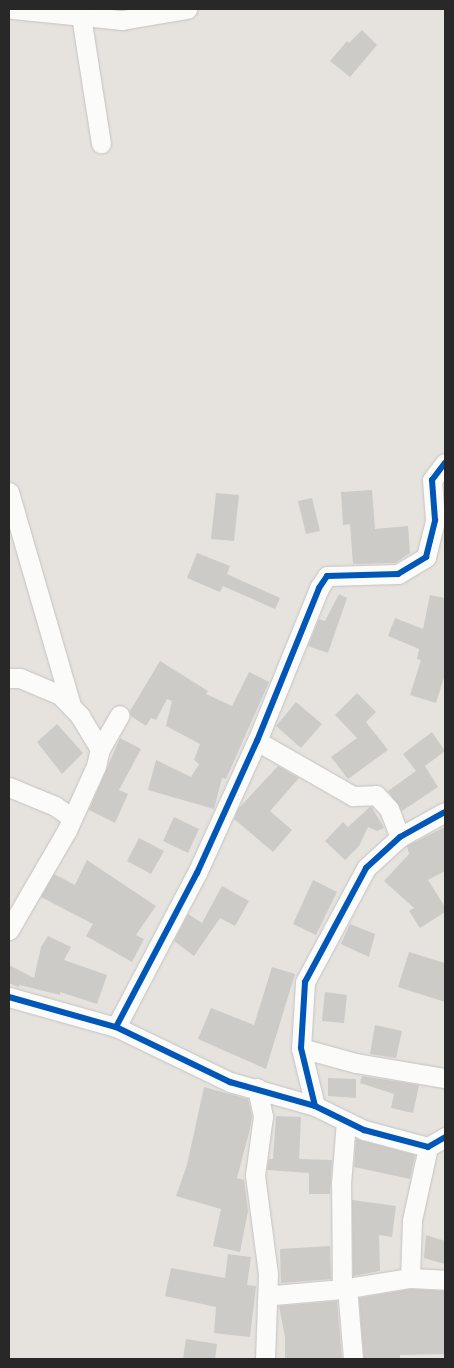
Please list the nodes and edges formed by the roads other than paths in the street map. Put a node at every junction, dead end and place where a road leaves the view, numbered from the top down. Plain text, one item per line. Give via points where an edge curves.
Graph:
1 (13, 9) edge
2 (187, 9) edge
3 (81, 16) junction
4 (101, 143) dead end
5 (445, 463) edge
6 (9, 492) edge
7 (9, 678) edge
8 (71, 706) junction
9 (120, 715) dead end
10 (257, 742) junction
11 (100, 749) junction
12 (9, 786) edge
13 (445, 812) edge
14 (72, 818) junction
15 (400, 837) junction
16 (9, 930) edge
17 (9, 997) edge
18 (116, 1027) junction
19 (301, 1048) junction
20 (445, 1078) edge
21 (258, 1088) junction
22 (281, 1096) junction
23 (315, 1106) junction
24 (263, 1116) junction
25 (346, 1121) junction
26 (445, 1137) edge
27 (428, 1148) junction
28 (410, 1278) junction
29 (445, 1280) edge
30 (344, 1288) junction
31 (268, 1292) junction
32 (265, 1359) edge
33 (352, 1359) edge

1 - 3 street
2 - 3 street via 122,20
3 - 4 street
5 - 10 street via 432,480 435,520 426,557 398,574 327,576
6 - 8 street
7 - 8 street via 20,678 60,695
8 - 11 street
9 - 11 street
10 - 15 street via 353,796 376,795 389,809
10 - 18 street via 197,873
11 - 14 street via 96,766
12 - 14 street via 55,806
13 - 15 street
14 - 16 street
15 - 19 street via 366,868 305,982
17 - 18 street
18 - 21 street via 230,1082
19 - 20 street via 356,1063
19 - 23 street
21 - 22 street
21 - 24 street
22 - 23 street
22 - 24 street
23 - 25 street
24 - 31 street via 255,1175
25 - 27 street
25 - 30 street via 341,1184
26 - 27 street via 442,1142
27 - 28 street via 412,1220
28 - 29 street
28 - 30 street
30 - 31 street via 274,1295
30 - 33 street
31 - 32 street

